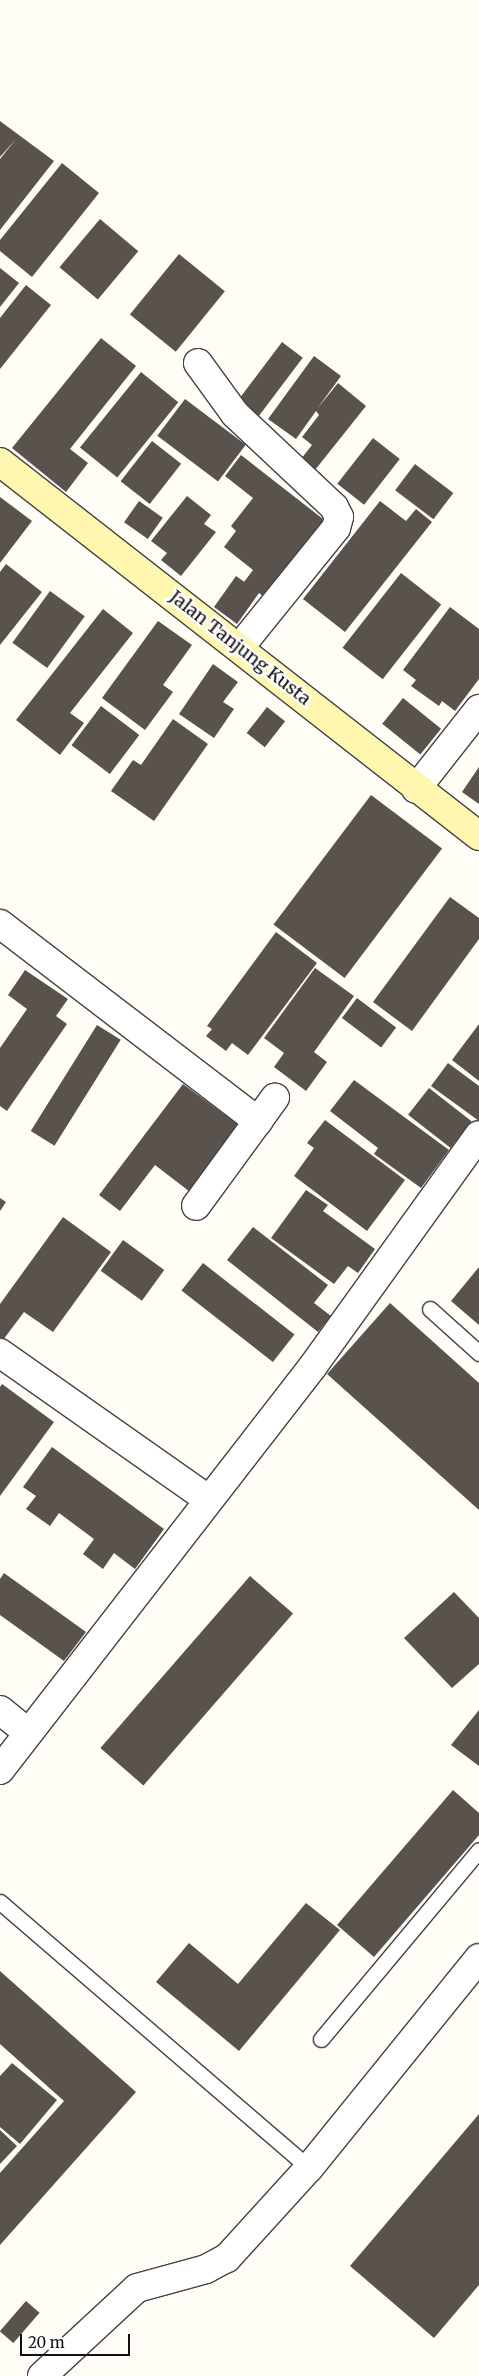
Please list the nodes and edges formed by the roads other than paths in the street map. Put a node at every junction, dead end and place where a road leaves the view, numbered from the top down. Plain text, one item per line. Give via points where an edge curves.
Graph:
1 (198, 363) dead end
2 (0, 462) edge
3 (240, 647) junction
4 (479, 709) edge
5 (416, 789) junction
6 (479, 836) edge
7 (0, 924) edge
8 (275, 1098) dead end
9 (258, 1121) junction
10 (479, 1135) edge
11 (196, 1206) dead end
12 (430, 1309) dead end
13 (0, 1353) edge
14 (479, 1353) edge
15 (206, 1498) junction
16 (0, 1710) edge
17 (28, 1733) junction
18 (0, 1770) edge
19 (479, 1850) edge
20 (0, 1902) edge
21 (479, 1958) edge
22 (321, 2039) dead end
23 (309, 2168) junction
24 (42, 2376) edge

1 - 3 street via 235,414 334,507 339,518 336,528
2 - 3 street, Jalan Tanjung Kusta
3 - 5 street, Jalan Tanjung Kusta
4 - 5 street
5 - 6 street, Jalan Tanjung Kusta
7 - 9 street
8 - 9 street
9 - 11 street
10 - 15 street via 312,1366
12 - 14 lane
13 - 15 street
15 - 17 street
16 - 17 street
17 - 18 street
19 - 22 lane
20 - 23 lane
21 - 23 street
23 - 24 street via 227,2258 206,2269 137,2288

